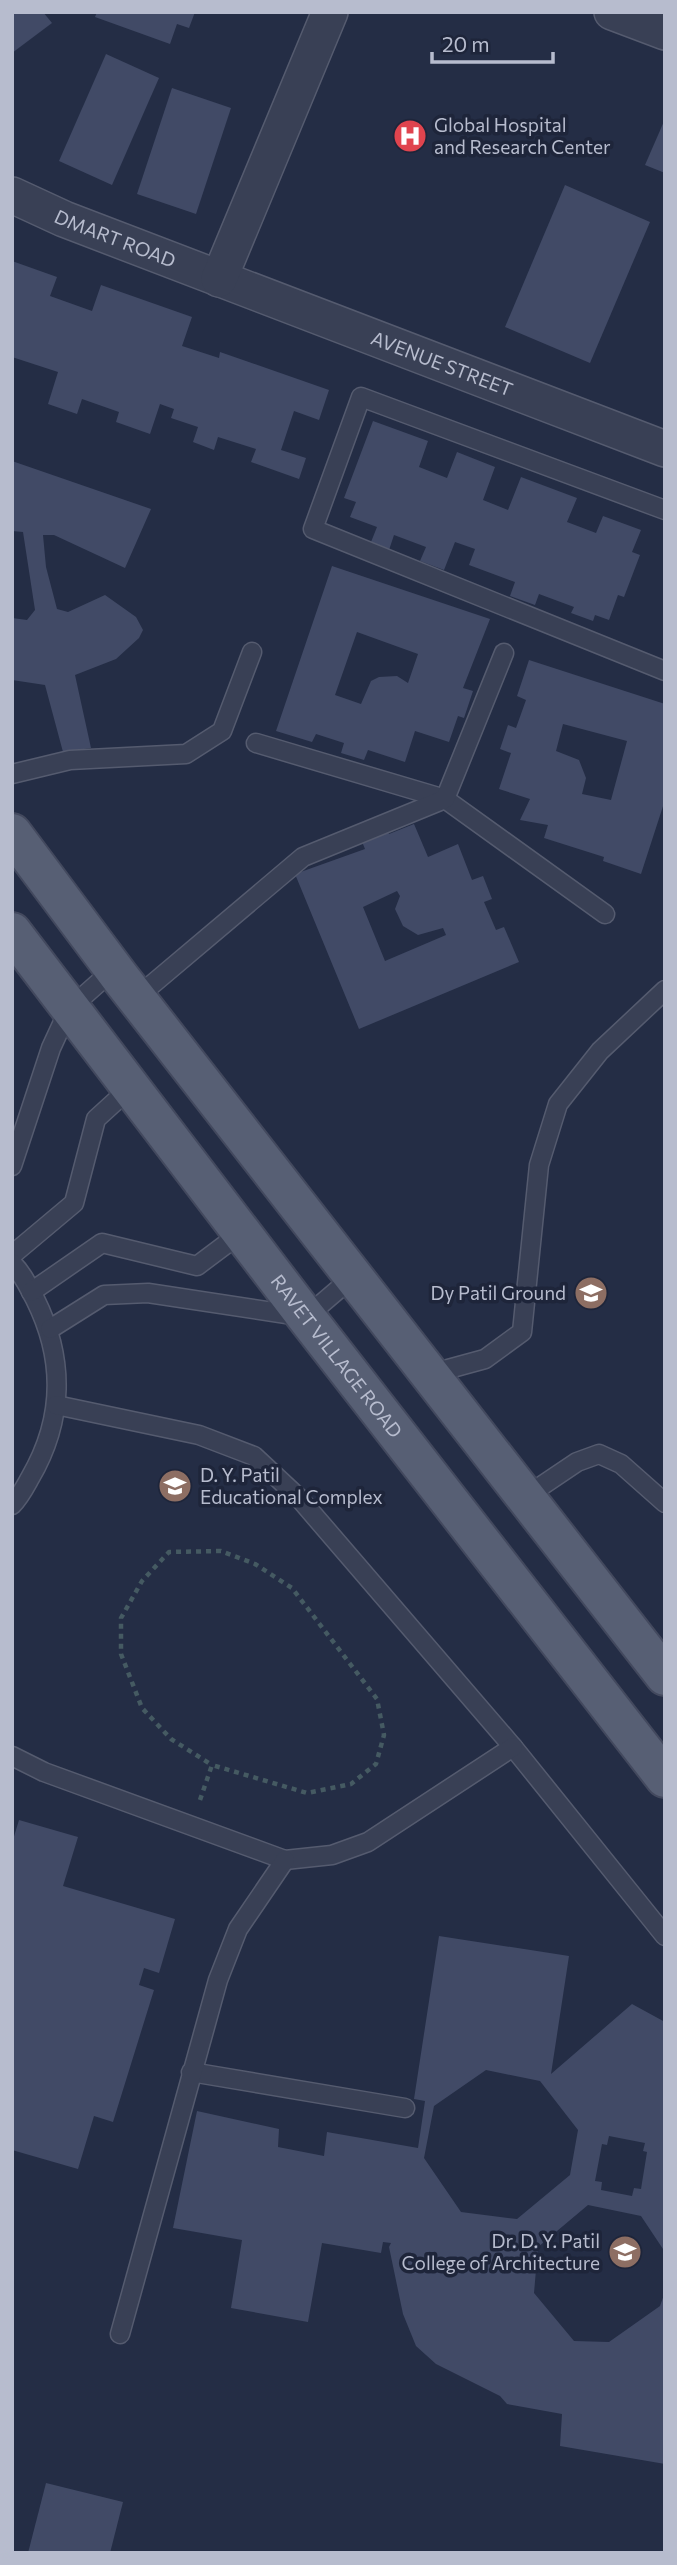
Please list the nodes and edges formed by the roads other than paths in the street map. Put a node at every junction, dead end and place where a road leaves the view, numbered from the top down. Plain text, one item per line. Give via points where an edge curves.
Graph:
1 (330, 12) edge
2 (612, 12) edge
3 (665, 32) edge
4 (12, 195) edge
5 (219, 279) junction
6 (665, 449) edge
7 (665, 510) edge
8 (252, 652) dead end
9 (504, 653) dead end
10 (665, 671) edge
11 (256, 743) dead end
12 (12, 774) edge
13 (445, 799) junction
14 (12, 833) edge
15 (605, 914) dead end
16 (12, 932) edge
17 (125, 983) junction
18 (665, 990) edge
19 (69, 1009) junction
20 (130, 1088) junction
21 (12, 1166) edge
22 (242, 1233) junction
23 (12, 1255) edge
24 (12, 1263) edge
25 (354, 1276) junction
26 (32, 1292) junction
27 (306, 1317) junction
28 (50, 1329) junction
29 (430, 1374) junction
30 (56, 1405) junction
31 (525, 1497) junction
32 (665, 1503) edge
33 (12, 1505) edge
34 (665, 1676) edge
35 (513, 1747) junction
36 (12, 1756) edge
37 (665, 1778) edge
38 (285, 1860) junction
39 (665, 1936) edge
40 (191, 2072) junction
41 (405, 2108) dead end
42 (120, 2334) dead end

1 - 5 street
2 - 3 street
4 - 5 street, DMART ROAD
5 - 6 street, AVENUE STREET
7 - 10 lane via 361,397 313,529
8 - 12 lane via 222,731 186,754 70,760
9 - 13 lane
11 - 13 lane
13 - 15 lane
13 - 17 lane via 303,857
14 - 17 main road
16 - 19 main road, RAVET VILLAGE ROAD
17 - 19 lane
17 - 25 main road
18 - 29 lane via 600,1051 558,1104 538,1165 522,1332 485,1359
19 - 20 main road, RAVET VILLAGE ROAD
19 - 21 lane via 51,1048
20 - 22 main road, RAVET VILLAGE ROAD
20 - 23 lane via 96,1119 74,1203
22 - 26 lane via 197,1266 102,1243
22 - 27 main road, RAVET VILLAGE ROAD
24 - 26 lane
25 - 27 lane
25 - 29 main road
26 - 28 lane
27 - 28 lane via 148,1293 104,1295
27 - 37 main road, RAVET VILLAGE ROAD
28 - 30 lane via 57,1367
29 - 31 main road
30 - 33 lane via 43,1456
30 - 35 lane via 199,1435 254,1456 299,1498
31 - 32 lane via 577,1462 598,1454 621,1464
31 - 34 main road
35 - 38 lane via 368,1842 332,1855
35 - 39 lane
36 - 38 lane via 44,1772
38 - 40 lane via 239,1929 218,1980
40 - 41 lane
40 - 42 lane

